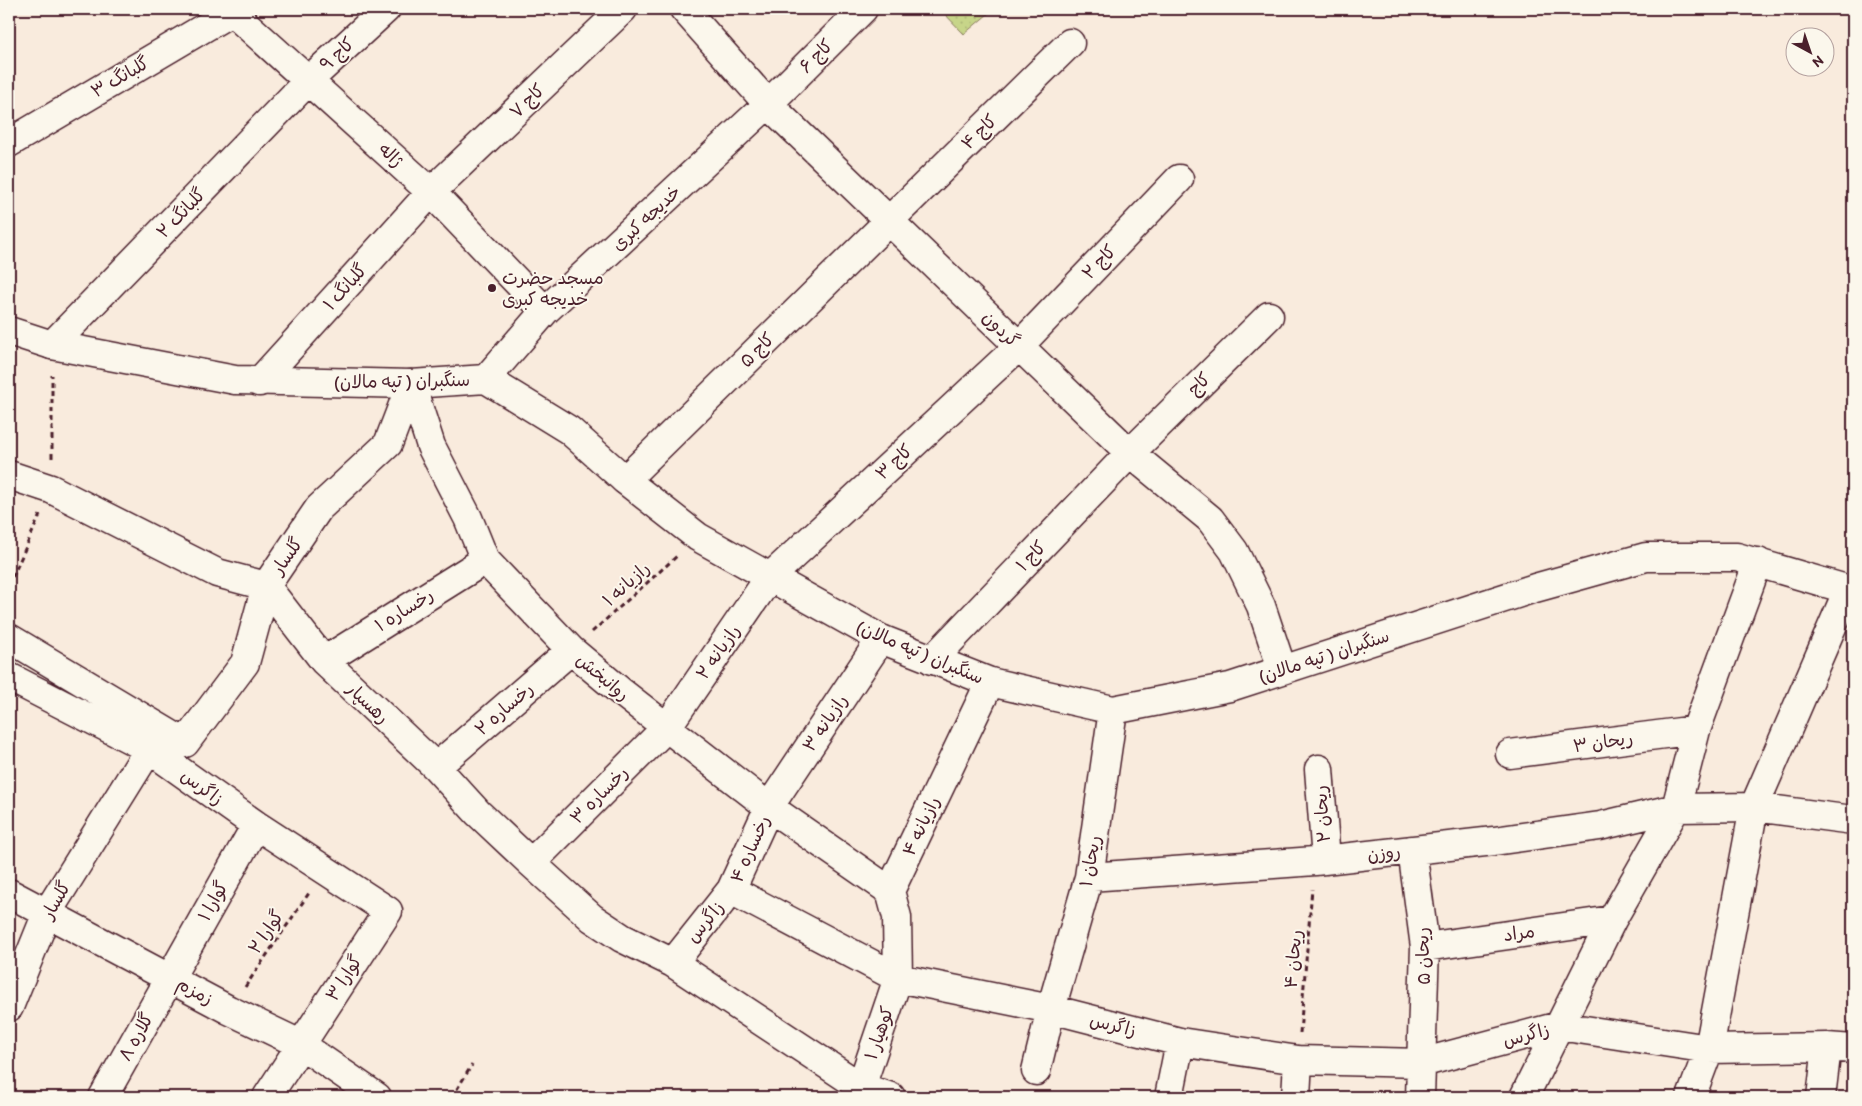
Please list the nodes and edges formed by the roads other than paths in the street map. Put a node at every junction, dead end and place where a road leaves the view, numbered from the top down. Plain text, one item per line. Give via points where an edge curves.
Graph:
1 (386, 9) edge
2 (623, 9) edge
3 (684, 9) edge
4 (864, 9) edge
5 (232, 10) edge
6 (1070, 43) dead end
7 (309, 80) junction
8 (768, 104) junction
9 (9, 142) edge
10 (1179, 179) dead end
11 (432, 192) junction
12 (888, 221) junction
13 (545, 311) junction
14 (1269, 316) dead end
15 (9, 331) edge
16 (52, 346) junction
17 (1018, 346) junction
18 (486, 378) junction
19 (259, 382) junction
20 (411, 384) junction
21 (1130, 453) junction
22 (9, 475) edge
23 (625, 480) junction
24 (485, 560) junction
25 (1758, 562) junction
26 (769, 578) junction
27 (266, 586) junction
28 (1850, 591) edge
29 (9, 638) edge
30 (880, 639) junction
31 (572, 650) junction
32 (932, 660) junction
33 (324, 661) junction
34 (1282, 669) junction
35 (9, 677) edge
36 (990, 682) junction
37 (1113, 710) junction
38 (667, 727) junction
39 (1696, 730) junction
40 (185, 743) joint
41 (149, 749) junction
42 (1510, 754) dead end
43 (436, 767) junction
44 (1319, 769) dead end
45 (769, 807) junction
46 (1754, 807) junction
47 (1676, 808) junction
48 (1853, 820) edge
49 (256, 825) junction
50 (1412, 850) junction
51 (1320, 861) junction
52 (531, 863) junction
53 (1089, 877) junction
54 (731, 890) junction
55 (890, 891) junction
56 (9, 893) edge
57 (388, 911) joint
58 (47, 913) junction
59 (1612, 920) junction
60 (1425, 947) junction
61 (672, 963) junction
62 (170, 978) junction
63 (898, 978) junction
64 (9, 1007) edge
65 (1051, 1009) junction
66 (1559, 1026) junction
67 (1180, 1042) junction
68 (300, 1044) junction
69 (1840, 1048) edge
70 (1708, 1049) junction
71 (1298, 1060) junction
72 (1421, 1062) junction
73 (1036, 1072) dead end
74 (861, 1088) junction
75 (103, 1097) edge
76 (267, 1097) edge
77 (377, 1097) edge
78 (891, 1097) edge
79 (1169, 1097) edge
80 (1296, 1097) edge
81 (1420, 1097) edge
82 (1524, 1097) edge
83 (1691, 1097) edge
84 (1821, 1097) edge

1 - 7 street, کاج ۹
2 - 11 street, کاج ۷
3 - 8 street, گردون
4 - 8 street, کاج ۶
5 - 7 street, ژاله
5 - 9 street, گلبانگ ۳
6 - 12 street, کاج ۴
7 - 11 street, ژاله
7 - 16 street, گلبانگ ۲
8 - 12 street, گردون
8 - 13 street, خدیجه کبری
10 - 17 street, کاج ۲
11 - 13 street, ژاله
11 - 19 street, گلبانگ ۱
12 - 17 street, گردون
12 - 23 street, کاج ۵
13 - 18 street, خدیجه کبری
14 - 21 street, کاج
15 - 16 street, سنگبران ( تپه مالان)
16 - 19 street, سنگبران ( تپه مالان)
17 - 21 street, گردون
17 - 26 street, کاج ۳
18 - 20 street, سنگبران ( تپه مالان)
18 - 23 street, سنگبران ( تپه مالان) via 569,430
19 - 20 street, سنگبران ( تپه مالان)
20 - 24 street, روانبخش via 431,446 468,518
20 - 27 street, گلسار via 388,444 319,508
21 - 32 street, کاج ۱
21 - 34 street, گردون via 1210,520 1234,551 1261,606
22 - 27 street via 52,489 217,573
23 - 26 street, سنگبران ( تپه مالان) via 698,538
24 - 31 street, روانبخش
24 - 33 street, رخساره ۱
25 - 28 street, سنگبران ( تپه مالان)
25 - 34 street, سنگبران ( تپه مالان) via 1737,557 1646,557 1535,588
25 - 39 street
26 - 30 street, سنگبران ( تپه مالان)
26 - 38 street, رازیانه ۲
27 - 33 street, رهسپار
27 - 40 street, گلسار via 245,663
28 - 46 street
29 - 40 street, زاگرس
30 - 32 street, سنگبران ( تپه مالان)
30 - 45 street, رازیانه ۳
31 - 38 street, روانبخش
31 - 43 street, رخساره ۲
32 - 36 street, سنگبران ( تپه مالان)
33 - 43 street, رهسپار
34 - 37 street, سنگبران ( تپه مالان) via 1230,687
35 - 41 street, زاگرس
36 - 37 street, سنگبران ( تپه مالان)
36 - 55 street, رازیانه ۴
37 - 53 street, ریحان ۱
38 - 45 street, روانبخش
38 - 52 street, رخساره ۳
39 - 42 street, ریحان ۳
39 - 47 street
41 - 49 street, زاگرس
41 - 58 street, گلسار
43 - 52 street, رهسپار via 478,813
44 - 51 street, ریحان ۲
45 - 54 street, رخساره ۴
45 - 55 street, روانبخش
46 - 47 street, روزن
46 - 48 street, روزن
46 - 70 street
47 - 50 street, روزن via 1600,826
47 - 59 street
49 - 57 street, زاگرس
49 - 62 street, گوارا ۱
50 - 51 street, روزن
50 - 60 street, ریحان ۵
51 - 53 street, روزن
52 - 61 street via 592,918 622,938
53 - 65 street, ریحان ۱
54 - 61 street, زاگرس
54 - 63 street, زاگرس
55 - 63 street via 897,917
56 - 58 street, زمزم
57 - 68 street, گوارا ۳
58 - 62 street, زمزم
58 - 64 street, گلسار
59 - 60 street, مراد
59 - 66 street
60 - 72 street, ریحان ۵
61 - 74 street
62 - 68 street, زمزم
62 - 75 street, گلاره ۸
63 - 65 street, زاگرس
63 - 74 street, کوهیار ۱
65 - 67 street, زاگرس
65 - 73 street, ریحان ۱
66 - 70 street, زاگرس
66 - 72 street, زاگرس
66 - 82 street
67 - 71 street, زاگرس
67 - 79 street
68 - 76 street, گوارا ۳
68 - 77 street, زمزم
69 - 70 street, زاگرس
69 - 84 street
70 - 83 street
71 - 72 street, زاگرس
71 - 80 street
72 - 81 street, ریحان ۵
74 - 78 street

